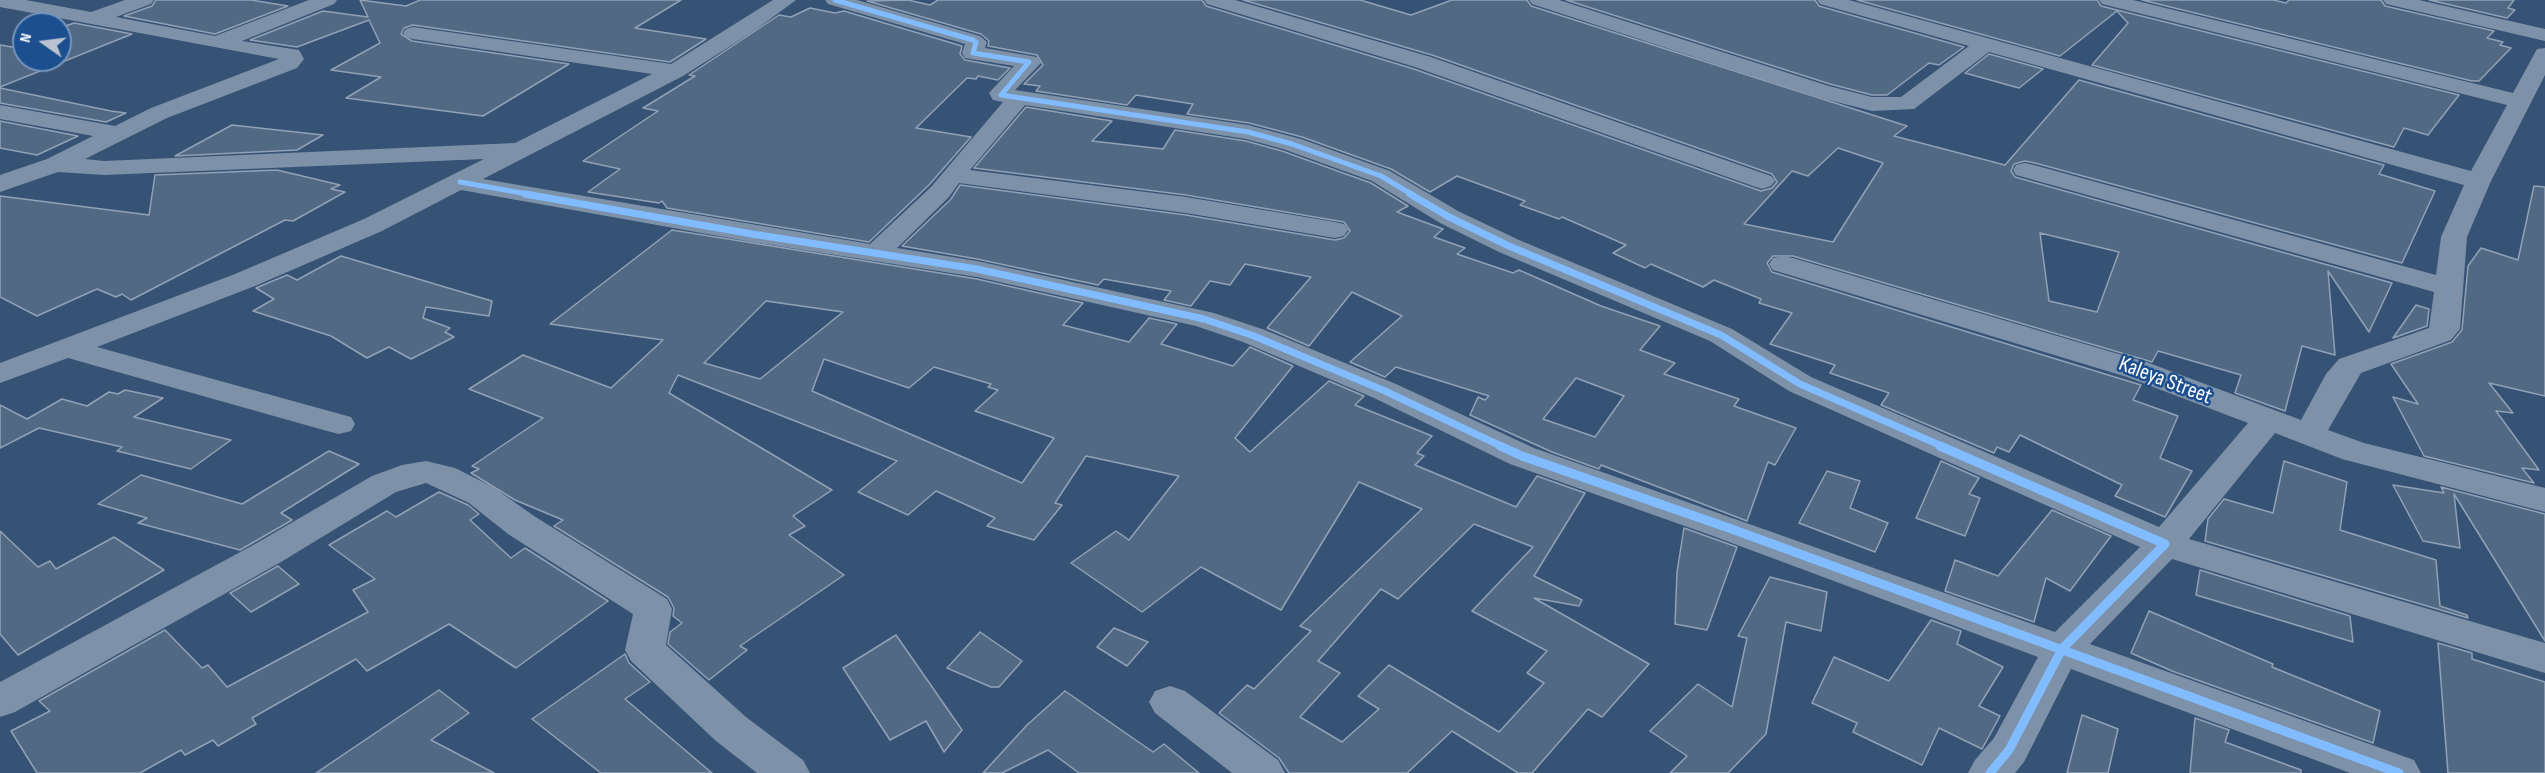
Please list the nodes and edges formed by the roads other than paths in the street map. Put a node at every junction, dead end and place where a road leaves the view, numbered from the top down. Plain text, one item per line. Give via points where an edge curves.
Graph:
1 (144, 0) edge
2 (327, 0) edge
3 (747, 0) edge
4 (834, 0) edge
5 (1214, 0) edge
6 (1539, 0) edge
7 (1827, 0) edge
8 (2109, 0) edge
9 (2392, 0) edge
10 (0, 1) edge
11 (783, 2) edge
12 (91, 20) junction
13 (413, 33) dead end
14 (2545, 35) edge
15 (217, 43) junction
16 (1984, 45) junction
17 (2545, 54) edge
18 (675, 71) junction
19 (1020, 98) junction
20 (2519, 101) junction
21 (0, 112) edge
22 (115, 133) junction
23 (522, 150) junction
24 (56, 164) junction
25 (2025, 170) dead end
26 (952, 175) junction
27 (1762, 181) dead end
28 (2478, 181) junction
29 (460, 182) junction
30 (0, 184) edge
31 (1335, 230) dead end
32 (877, 253) junction
33 (1783, 264) dead end
34 (2449, 287) junction
35 (69, 349) junction
36 (0, 374) edge
37 (2267, 421) junction
38 (339, 424) dead end
39 (2309, 435) junction
40 (2545, 500) edge
41 (2165, 544) junction
42 (2062, 649) junction
43 (2545, 658) edge
44 (0, 701) edge
45 (1170, 702) dead end
46 (788, 773) edge
47 (1263, 773) edge
48 (1990, 773) edge
49 (2399, 773) edge

1 - 12 street
2 - 15 street
3 - 11 street
4 - 19 street via 974,40 973,53 1029,62 1000,93
5 - 27 street via 1423,62
6 - 16 street via 1872,104 1906,104
7 - 16 street
8 - 20 street
9 - 14 street
10 - 12 street
11 - 18 street
12 - 15 street
13 - 18 street
15 - 22 street via 291,55 293,59
16 - 28 street
17 - 20 street
18 - 23 street
19 - 26 street
19 - 41 street via 1248,132 1381,176 1449,217 1509,246 1721,335 1800,384
20 - 28 street
21 - 22 street
22 - 24 street
23 - 24 street via 104,168
23 - 29 street
24 - 30 street
25 - 34 street
26 - 31 street via 1186,205
26 - 32 street via 940,192
28 - 34 street via 2454,237
29 - 32 street
29 - 35 street via 266,271
32 - 42 street via 977,269 1146,305 1254,336 1385,391 1522,456
33 - 37 street, Kaleya Street via 2085,352
34 - 39 street via 2445,329 2350,366
35 - 36 street
35 - 38 street
37 - 39 street, Kaleya Street
37 - 41 street
39 - 40 street, Kaleya Street via 2366,454
41 - 42 street
41 - 43 street
42 - 48 street via 2009,750
42 - 49 street
44 - 46 street via 268,553 384,484 426,472 481,495 653,609 645,650 731,729
45 - 47 street

